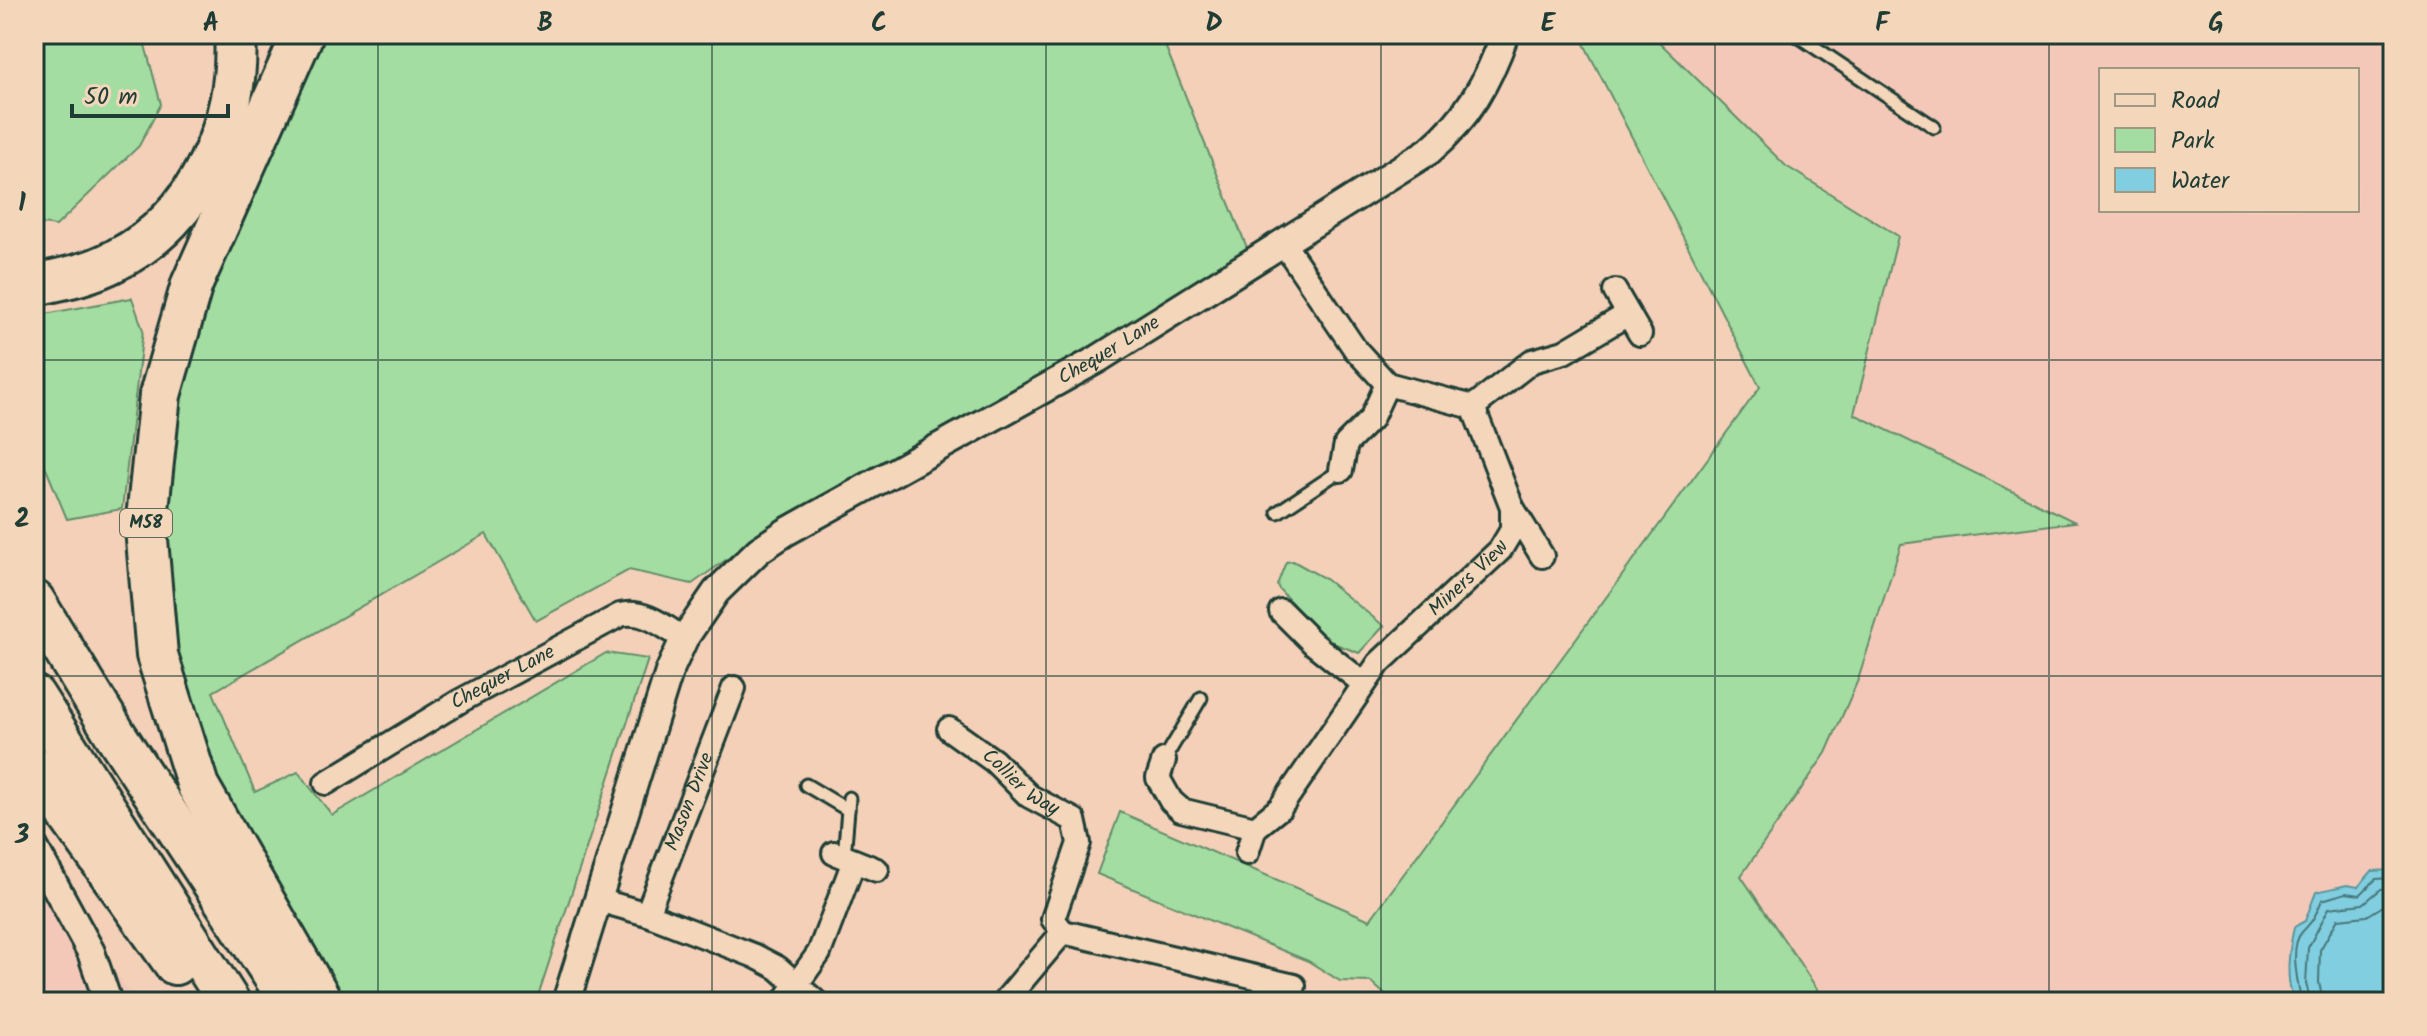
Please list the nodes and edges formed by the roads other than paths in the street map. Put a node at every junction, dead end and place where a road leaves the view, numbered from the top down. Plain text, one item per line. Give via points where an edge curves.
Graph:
1 (235, 34) edge
2 (303, 34) edge
3 (1505, 34) edge
4 (1795, 34) edge
5 (1934, 127) dead end
6 (1284, 244) junction
7 (34, 285) edge
8 (1615, 291) dead end
9 (1628, 314) junction
10 (1640, 334) dead end
11 (1387, 384) junction
12 (1473, 407) junction
13 (1341, 470) joint
14 (1512, 507) junction
15 (1278, 512) dead end
16 (1542, 556) dead end
17 (34, 601) edge
18 (1281, 611) dead end
19 (684, 639) junction
20 (1364, 684) junction
21 (734, 688) dead end
22 (34, 696) edge
23 (1201, 698) dead end
24 (949, 729) dead end
25 (1164, 760) joint
26 (34, 767) edge
27 (326, 783) dead end
28 (806, 785) dead end
29 (1255, 828) junction
30 (34, 847) edge
31 (1247, 853) dead end
32 (844, 857) junction
33 (877, 870) dead end
34 (598, 900) junction
35 (647, 914) junction
36 (1063, 932) junction
37 (1294, 986) dead end
38 (791, 994) edge
39 (108, 1002) edge
40 (204, 1002) edge
41 (229, 1002) edge
42 (291, 1002) edge
43 (322, 1002) edge
44 (566, 1002) edge
45 (816, 1002) edge
46 (1004, 1002) edge

1 - 7 highway via 238,67 226,129 194,191 156,234 117,260
2 - 43 highway, M58 via 192,284 160,395 146,528 157,655 198,786
3 - 6 street, Chequer Lane via 1490,76 1451,132
4 - 5 lane
6 - 11 street via 1355,349
6 - 19 street, Chequer Lane via 1098,359 814,513 759,550 716,592
8 - 9 street
9 - 10 street
9 - 12 street via 1564,352 1532,361
11 - 12 street
11 - 13 street via 1371,419 1346,444
12 - 14 street
13 - 15 lane
14 - 16 street
14 - 20 street, Miners View via 1512,530 1500,550 1411,630
17 - 42 highway
18 - 20 street
19 - 27 street, Chequer Lane via 655,620 620,615 460,701
19 - 34 street, Chequer Lane
20 - 29 street, Miners View via 1280,808
21 - 35 street, Mason Drive
22 - 41 highway
23 - 25 lane
24 - 36 street, Collier Way via 994,761 1029,796 1074,820 1079,843 1053,919
25 - 29 street via 1158,778 1181,810
26 - 40 highway
28 - 32 lane via 849,804
29 - 31 street
30 - 39 street via 91,952
32 - 33 street
32 - 38 street via 819,953
34 - 35 street
34 - 44 street, Chequer Lane
35 - 38 street via 778,968
36 - 37 street
36 - 46 street
38 - 45 street

